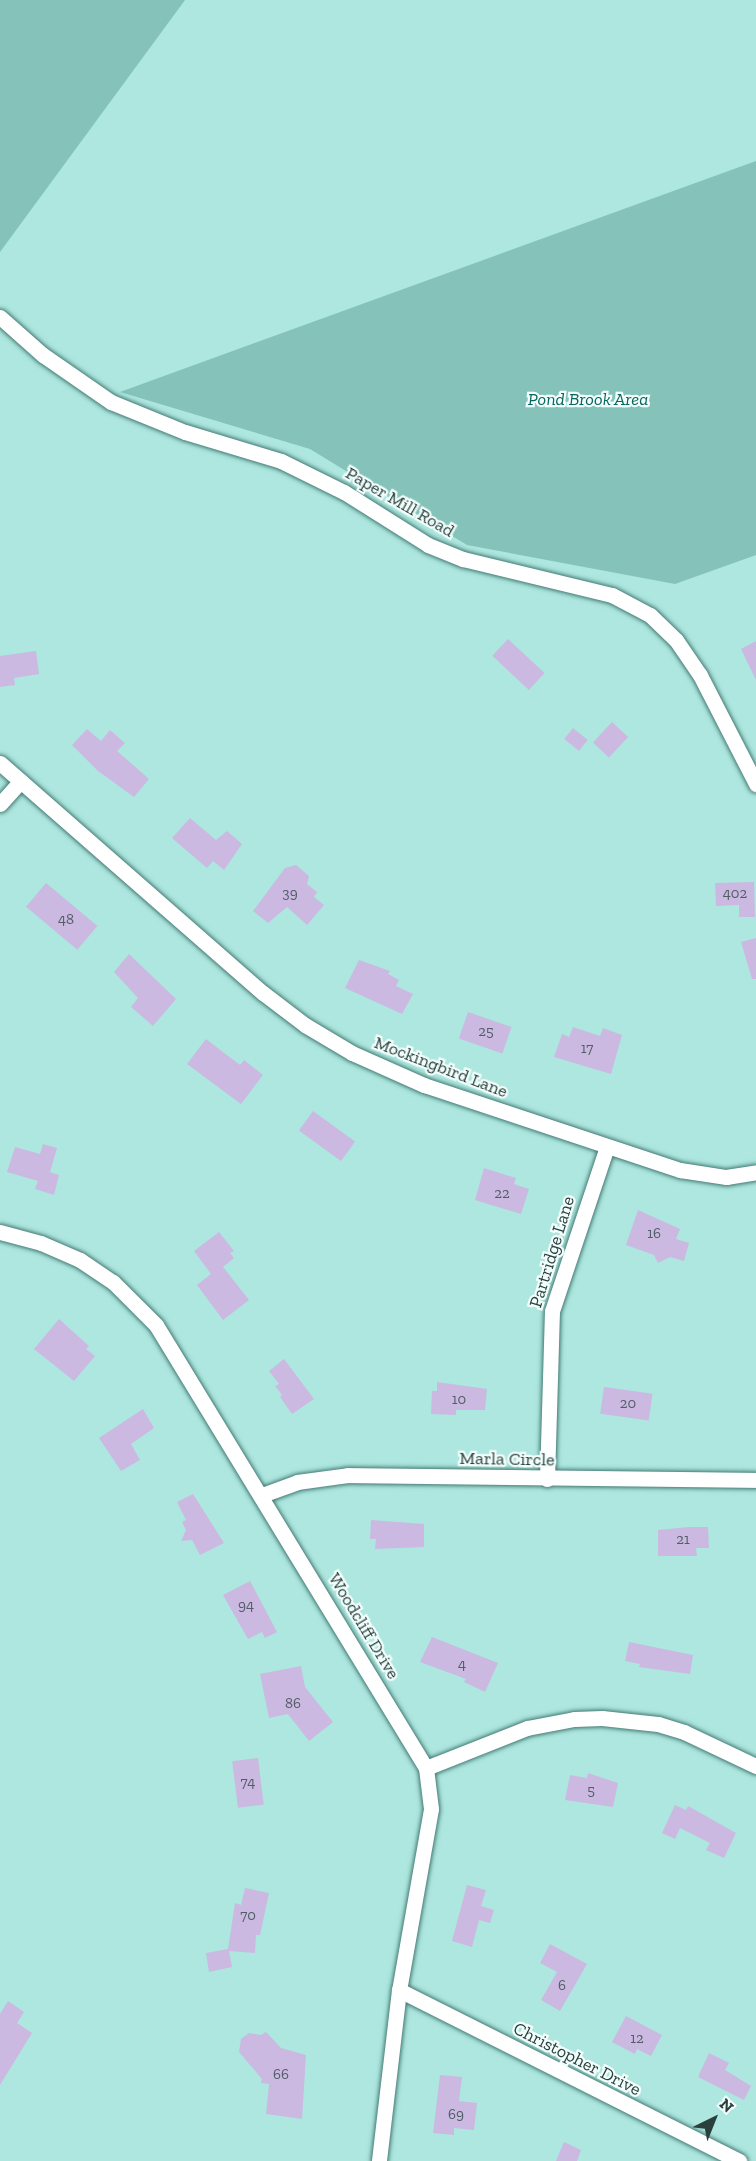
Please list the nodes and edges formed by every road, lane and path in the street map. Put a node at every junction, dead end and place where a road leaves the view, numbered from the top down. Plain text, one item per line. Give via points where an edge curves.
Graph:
1 (0, 317) edge
2 (0, 763) edge
3 (21, 781) junction
4 (756, 784) edge
5 (0, 804) edge
6 (607, 1147) junction
7 (756, 1172) edge
8 (0, 1233) edge
9 (547, 1479) junction
10 (756, 1480) edge
11 (262, 1496) junction
12 (756, 1766) edge
13 (426, 1768) junction
14 (399, 1990) junction
15 (379, 2161) edge
16 (739, 2161) edge

1 - 4 street, Paper Mill Road via 43,355 111,402 185,432 281,461 344,492 428,545 463,560 612,595 650,615 676,640 700,675
2 - 3 street, Mockingbird Lane
3 - 5 street
3 - 6 street, Mockingbird Lane via 241,975 319,1034 406,1078
6 - 7 street, Mockingbird Lane via 696,1174 726,1177
6 - 9 street, Partridge Lane via 552,1311
8 - 11 street, Woodcliff Drive via 41,1243 80,1260 113,1282 142,1310 181,1362
9 - 10 street, Marla Circle
9 - 11 street, Marla Circle via 327,1476 297,1482
11 - 13 street, Woodcliff Drive
12 - 13 street via 684,1732 602,1718 527,1728
13 - 14 street, Woodcliff Drive via 431,1809
14 - 15 street, Woodcliff Drive
14 - 16 street, Christopher Drive

